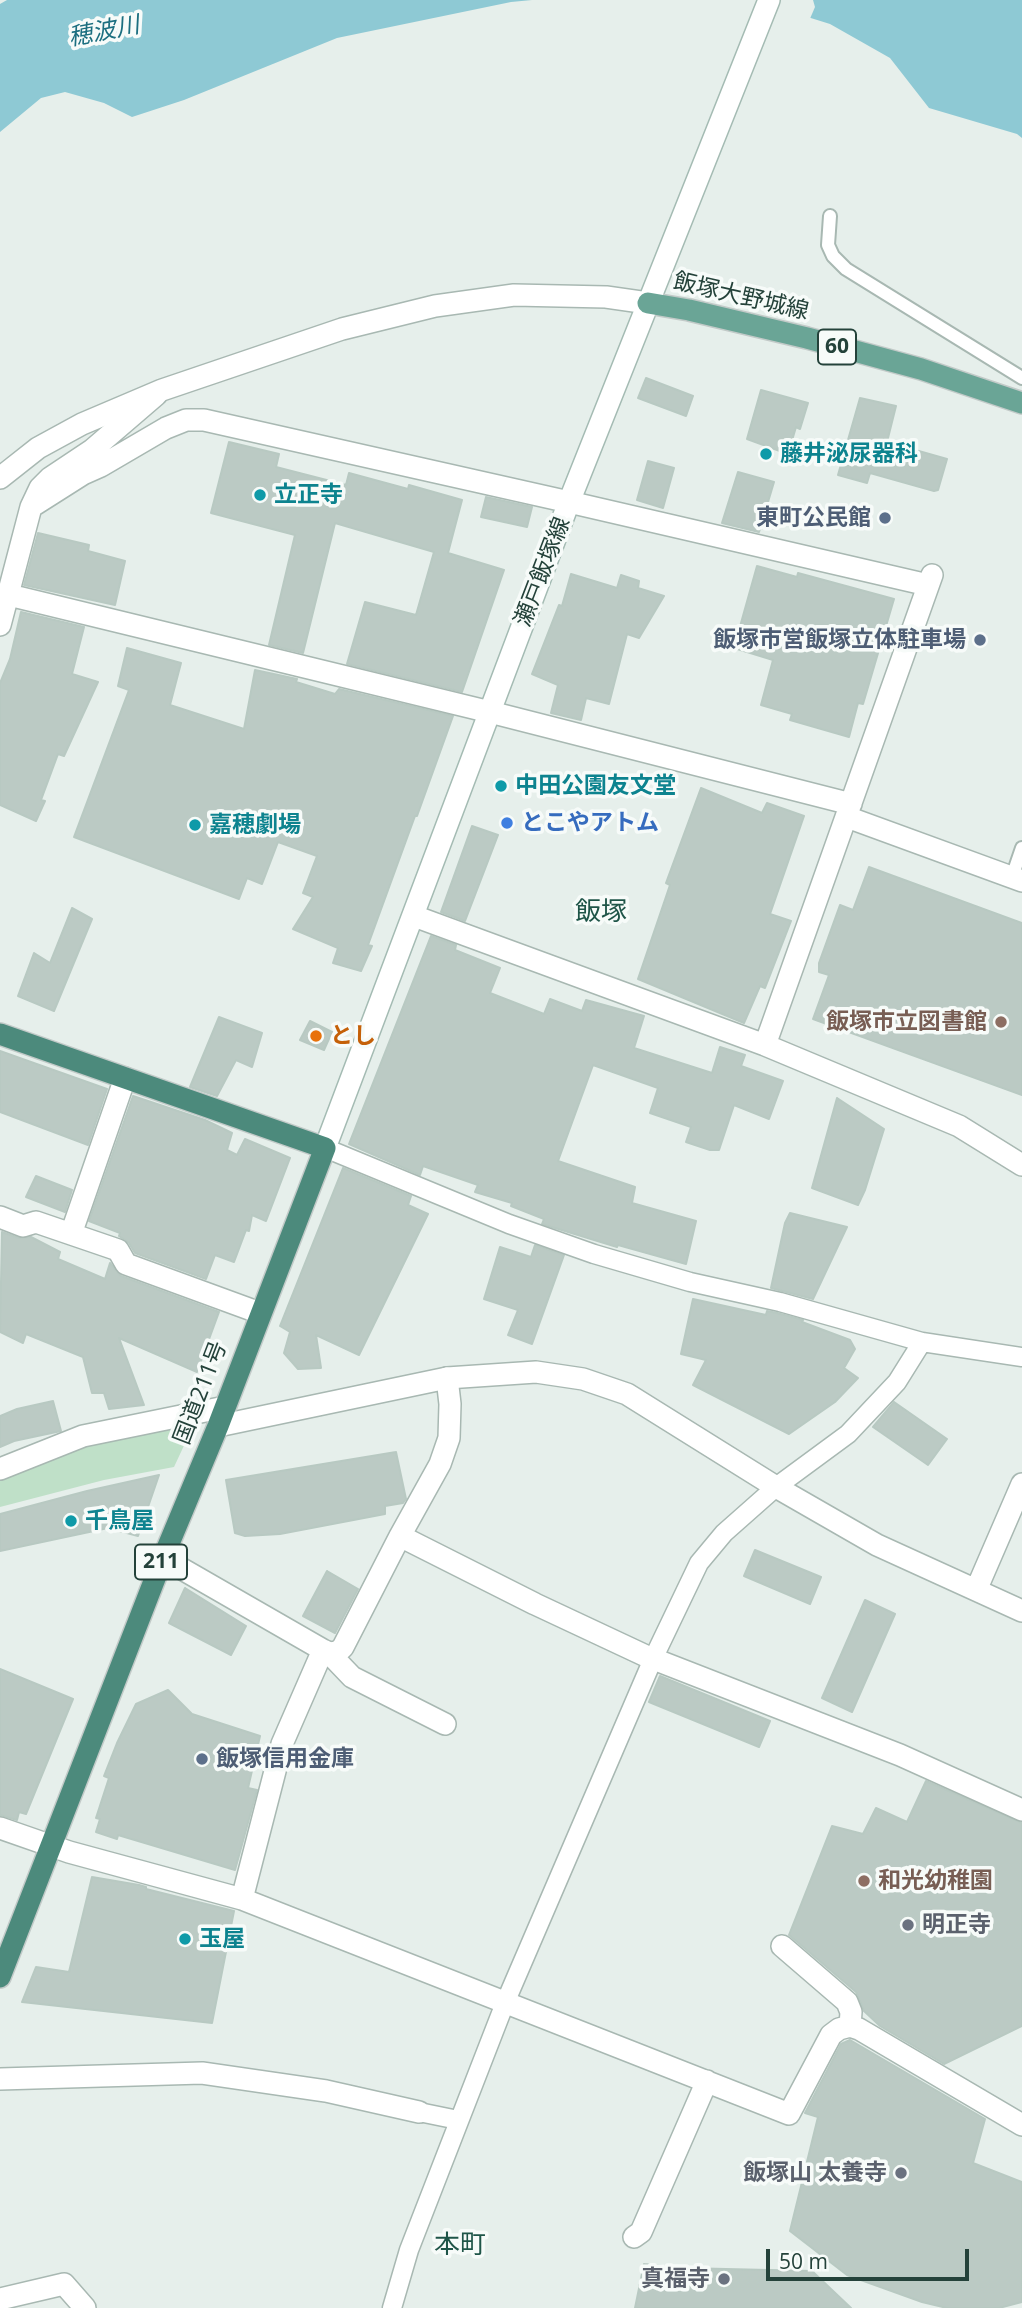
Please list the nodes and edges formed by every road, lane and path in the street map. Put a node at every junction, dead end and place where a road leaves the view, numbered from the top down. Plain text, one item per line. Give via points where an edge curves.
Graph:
1 (769, 0) edge
2 (830, 216) dead end
3 (648, 303) junction
4 (1022, 378) edge
5 (162, 390) junction
6 (1022, 403) edge
7 (0, 478) edge
8 (569, 502) junction
9 (32, 507) junction
10 (9, 595) junction
11 (0, 625) edge
12 (490, 712) junction
13 (849, 811) junction
14 (1022, 848) edge
15 (1017, 879) edge
16 (414, 916) junction
17 (0, 1034) edge
18 (765, 1045) junction
19 (125, 1079) junction
20 (325, 1148) junction
21 (1022, 1165) edge
22 (0, 1217) edge
23 (71, 1234) junction
24 (260, 1312) junction
25 (922, 1342) junction
26 (1022, 1357) edge
27 (447, 1378) junction
28 (222, 1416) junction
29 (0, 1469) edge
30 (1022, 1484) edge
31 (776, 1487) junction
32 (400, 1536) junction
33 (163, 1558) junction
34 (977, 1588) junction
35 (1022, 1611) edge
36 (326, 1652) junction
37 (653, 1659) junction
38 (445, 1724) dead end
39 (1022, 1810) edge
40 (0, 1828) edge
41 (51, 1846) junction
42 (242, 1899) junction
43 (782, 1946) dead end
44 (0, 1977) edge
45 (505, 2003) junction
46 (850, 2026) junction
47 (0, 2079) edge
48 (707, 2081) junction
49 (419, 2112) joint
50 (458, 2120) junction
51 (1022, 2125) edge
52 (634, 2237) dead end
53 (0, 2299) edge
54 (85, 2308) edge
55 (392, 2308) edge

1 - 3 street, 瀬戸飯塚線
2 - 4 lane via 828,245 846,269
3 - 5 street via 526,295 474,299 342,329
3 - 6 main road, 飯塚大野城線 / 60 via 807,338
3 - 8 street, 瀬戸飯塚線
5 - 7 street via 82,424 38,448
5 - 9 street via 92,450 50,478
8 - 9 street via 204,420 166,428
8 - 12 street, 瀬戸飯塚線
8 - 13 street via 930,579
9 - 10 street
10 - 11 street
10 - 12 street
12 - 13 street
12 - 16 street, 瀬戸飯塚線
13 - 15 street
13 - 18 street
14 - 15 lane
16 - 18 street
16 - 20 street, 瀬戸飯塚線
17 - 19 highway
18 - 21 street via 958,1126
19 - 20 highway
19 - 23 street
20 - 24 highway, 国道211号 / 211
20 - 25 street via 594,1254
22 - 23 street via 23,1226 36,1222
23 - 24 street via 118,1250 126,1264
24 - 28 highway, 国道211号 / 211
25 - 26 street
25 - 31 street via 897,1382 848,1434
27 - 28 street
27 - 31 street via 536,1372 583,1379 627,1394
27 - 32 street via 449,1438 440,1464
28 - 29 street via 95,1433
28 - 33 highway, 国道211号 / 211
30 - 34 street
31 - 34 street via 877,1545
31 - 37 street via 724,1533 699,1563
32 - 36 street via 342,1647 338,1652
32 - 37 street
33 - 36 street
33 - 41 highway, 国道211号 / 211
34 - 35 street
36 - 38 street via 352,1677
36 - 42 street via 282,1744
37 - 39 street via 900,1755
37 - 45 street
40 - 41 street
41 - 42 street
41 - 44 highway, 国道211号 / 211
42 - 45 street
43 - 46 street via 846,2002
45 - 48 street
45 - 50 street
46 - 48 street via 831,2035 789,2114
46 - 51 street
47 - 49 street via 202,2073 326,2091
48 - 52 street via 641,2232
49 - 50 street
50 - 55 street
53 - 54 street via 64,2284

